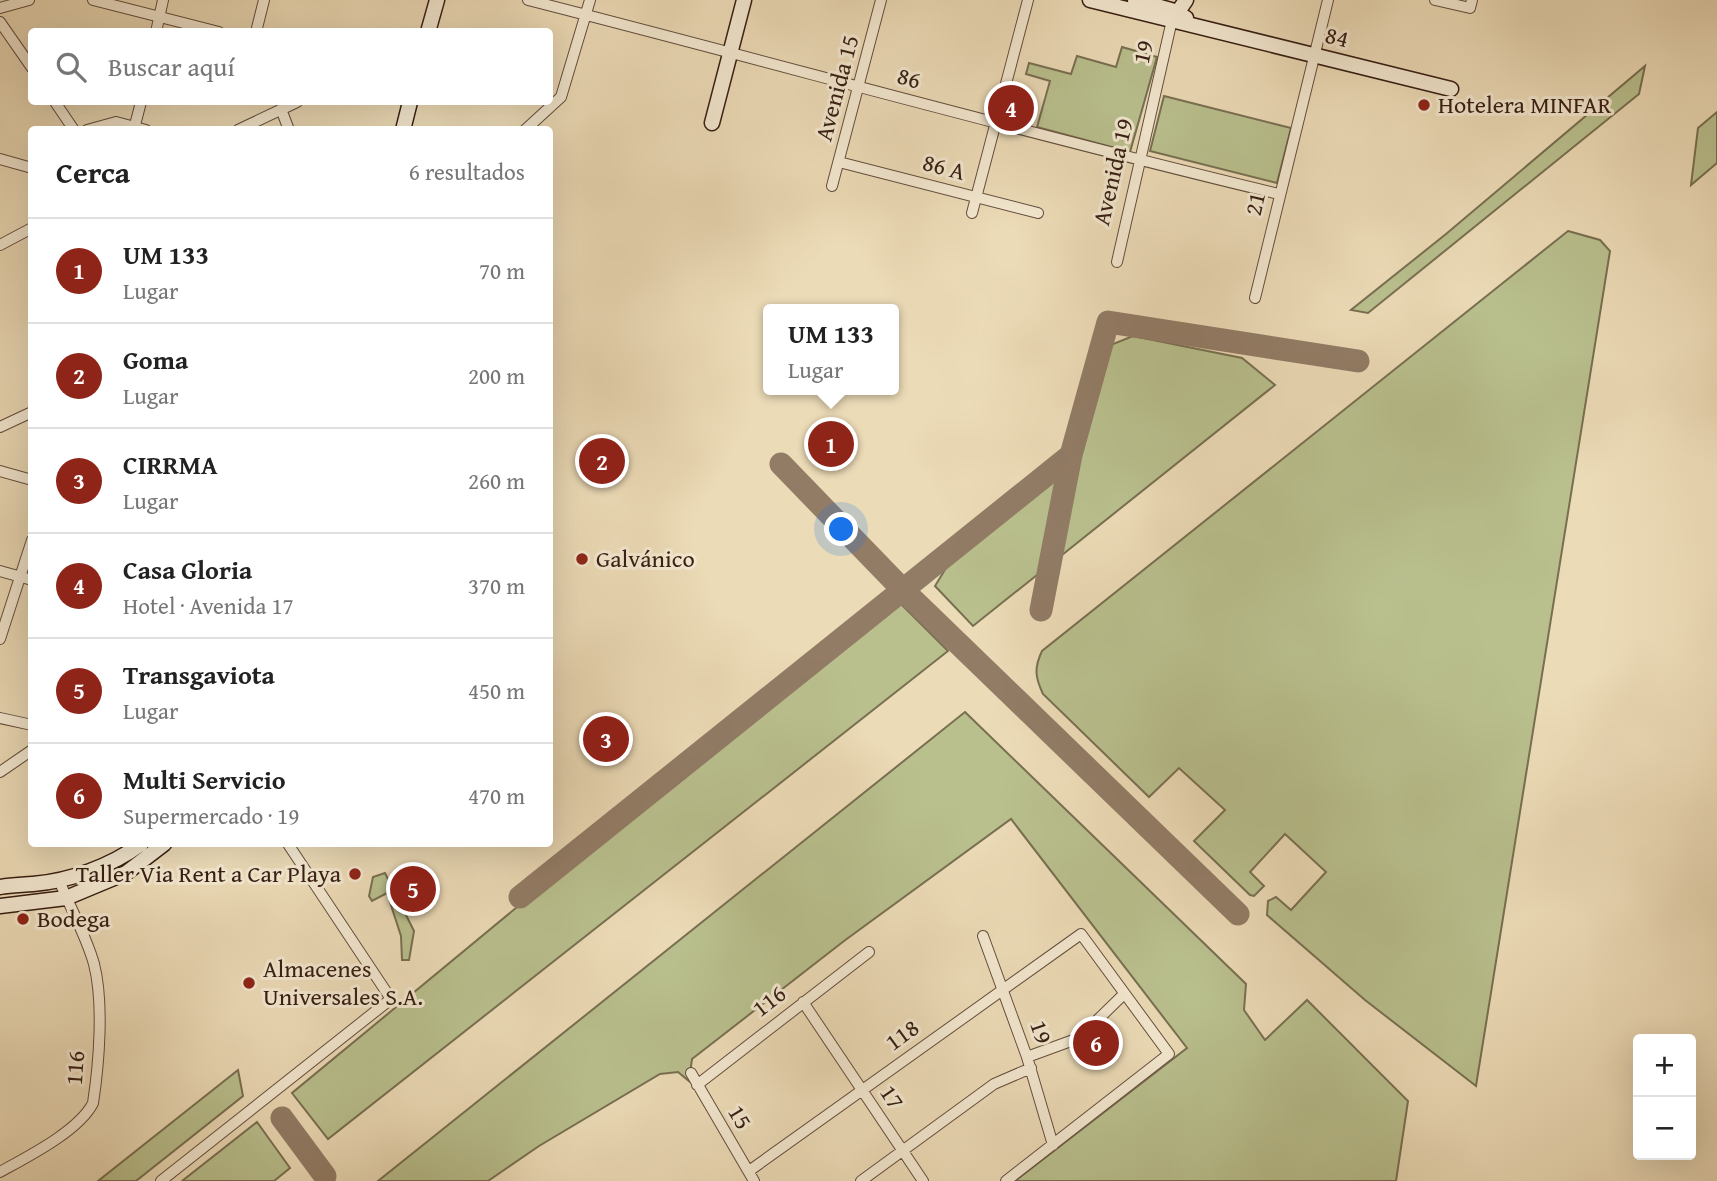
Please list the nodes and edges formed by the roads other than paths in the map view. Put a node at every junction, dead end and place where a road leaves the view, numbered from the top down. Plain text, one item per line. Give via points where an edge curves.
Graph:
1 (29, 0) edge
2 (93, 0) edge
3 (163, 0) edge
4 (264, 0) edge
5 (437, 0) edge
6 (528, 0) edge
7 (590, 0) edge
8 (744, 0) edge
9 (881, 0) edge
10 (1028, 0) edge
11 (1090, 0) edge
12 (1135, 0) edge
13 (1186, 0) edge
14 (1328, 0) edge
15 (1435, 0) edge
16 (1471, 4) edge
17 (0, 8) edge
18 (1174, 11) edge
19 (586, 15) junction
20 (159, 17) junction
21 (0, 22) edge
22 (157, 28) edge
23 (203, 28) edge
24 (257, 28) edge
25 (429, 28) edge
26 (731, 51) junction
27 (1314, 52) junction
28 (28, 62) edge
29 (860, 86) junction
30 (1452, 87) dead end
31 (1154, 93) joint
32 (553, 104) edge
33 (57, 105) edge
34 (140, 105) edge
35 (290, 105) edge
36 (409, 105) edge
37 (552, 105) edge
38 (281, 109) junction
39 (712, 123) dead end
40 (135, 125) joint
41 (995, 125) junction
42 (71, 126) edge
43 (102, 126) edge
44 (246, 126) edge
45 (287, 126) edge
46 (404, 126) edge
47 (529, 126) edge
48 (0, 159) edge
49 (1139, 160) junction
50 (839, 162) junction
51 (28, 167) edge
52 (832, 186) dead end
53 (1279, 194) junction
54 (976, 197) junction
55 (972, 213) dead end
56 (1038, 214) dead end
57 (28, 230) edge
58 (0, 245) edge
59 (1117, 261) dead end
60 (1255, 298) dead end
61 (28, 414) edge
62 (0, 427) edge
63 (0, 471) edge
64 (28, 480) edge
65 (28, 552) edge
66 (0, 571) edge
67 (20, 577) junction
68 (28, 579) edge
69 (0, 639) edge
70 (0, 718) edge
71 (28, 724) edge
72 (28, 753) edge
73 (0, 772) edge
74 (136, 847) edge
75 (160, 847) edge
76 (290, 847) edge
77 (59, 880) junction
78 (1, 886) edge
79 (60, 899) junction
80 (0, 905) edge
81 (983, 936) dead end
82 (869, 952) dead end
83 (1004, 988) junction
84 (1124, 994) junction
85 (803, 1002) junction
86 (1027, 1057) junction
87 (1031, 1068) junction
88 (691, 1073) dead end
89 (697, 1085) junction
90 (862, 1090) junction
91 (1053, 1145) junction
92 (904, 1151) junction
93 (0, 1172) edge
94 (752, 1176) edge
95 (161, 1181) edge
96 (861, 1181) edge
97 (923, 1181) edge
98 (1006, 1181) edge

1 - 17 street
2 - 20 street
3 - 20 street
4 - 24 street
5 - 25 main road
6 - 19 street, 86
7 - 19 street
8 - 26 main road
9 - 29 street, Avenida 15
10 - 41 street
11 - 18 main road, 84
12 - 18 main road
13 - 18 main road
14 - 27 street, 21
15 - 16 street
18 - 27 main road, 84
18 - 31 street, 19
19 - 26 street, 86
19 - 32 street via 561,97
20 - 22 street
20 - 23 street
21 - 28 street
26 - 29 street, 86
26 - 39 main road
27 - 30 main road, 84
27 - 53 street, 21
29 - 41 street, 86
29 - 50 street, Avenida 15
31 - 49 street, Avenida 19
33 - 42 street
34 - 40 street
35 - 38 street
36 - 46 main road
37 - 47 street
38 - 44 street
38 - 45 street
40 - 43 street via 116,122
41 - 49 street, 86
41 - 54 street
48 - 51 street
49 - 53 street, 86
49 - 59 street, Avenida 19
50 - 52 street, Avenida 15
50 - 54 street, 86 A
53 - 60 street, 21
54 - 55 street
54 - 56 street, 86 A
57 - 58 street
61 - 62 street
63 - 64 street
65 - 67 street
66 - 67 street
67 - 68 street
67 - 69 street
70 - 71 street
72 - 73 street
74 - 77 main road
75 - 79 main road via 126,873
76 - 95 street via 391,999
77 - 78 main road
77 - 79 street, 116
79 - 80 main road
79 - 93 street, 116 via 77,923 97,981 93,1103 57,1137
81 - 83 street, 19
82 - 85 street, 116
83 - 84 street, 118 via 1081,934
83 - 86 street, 19
83 - 90 street, 118
84 - 86 street via 1079,1038
84 - 91 street via 1169,1054
85 - 89 street, 116
85 - 90 street, 17
86 - 87 street, 19
87 - 91 street, 19
87 - 92 street via 994,1084
88 - 89 street, 15
89 - 94 street, 15
90 - 92 street, 17
90 - 94 street, 118
91 - 98 street
92 - 96 street
92 - 97 street, 17

